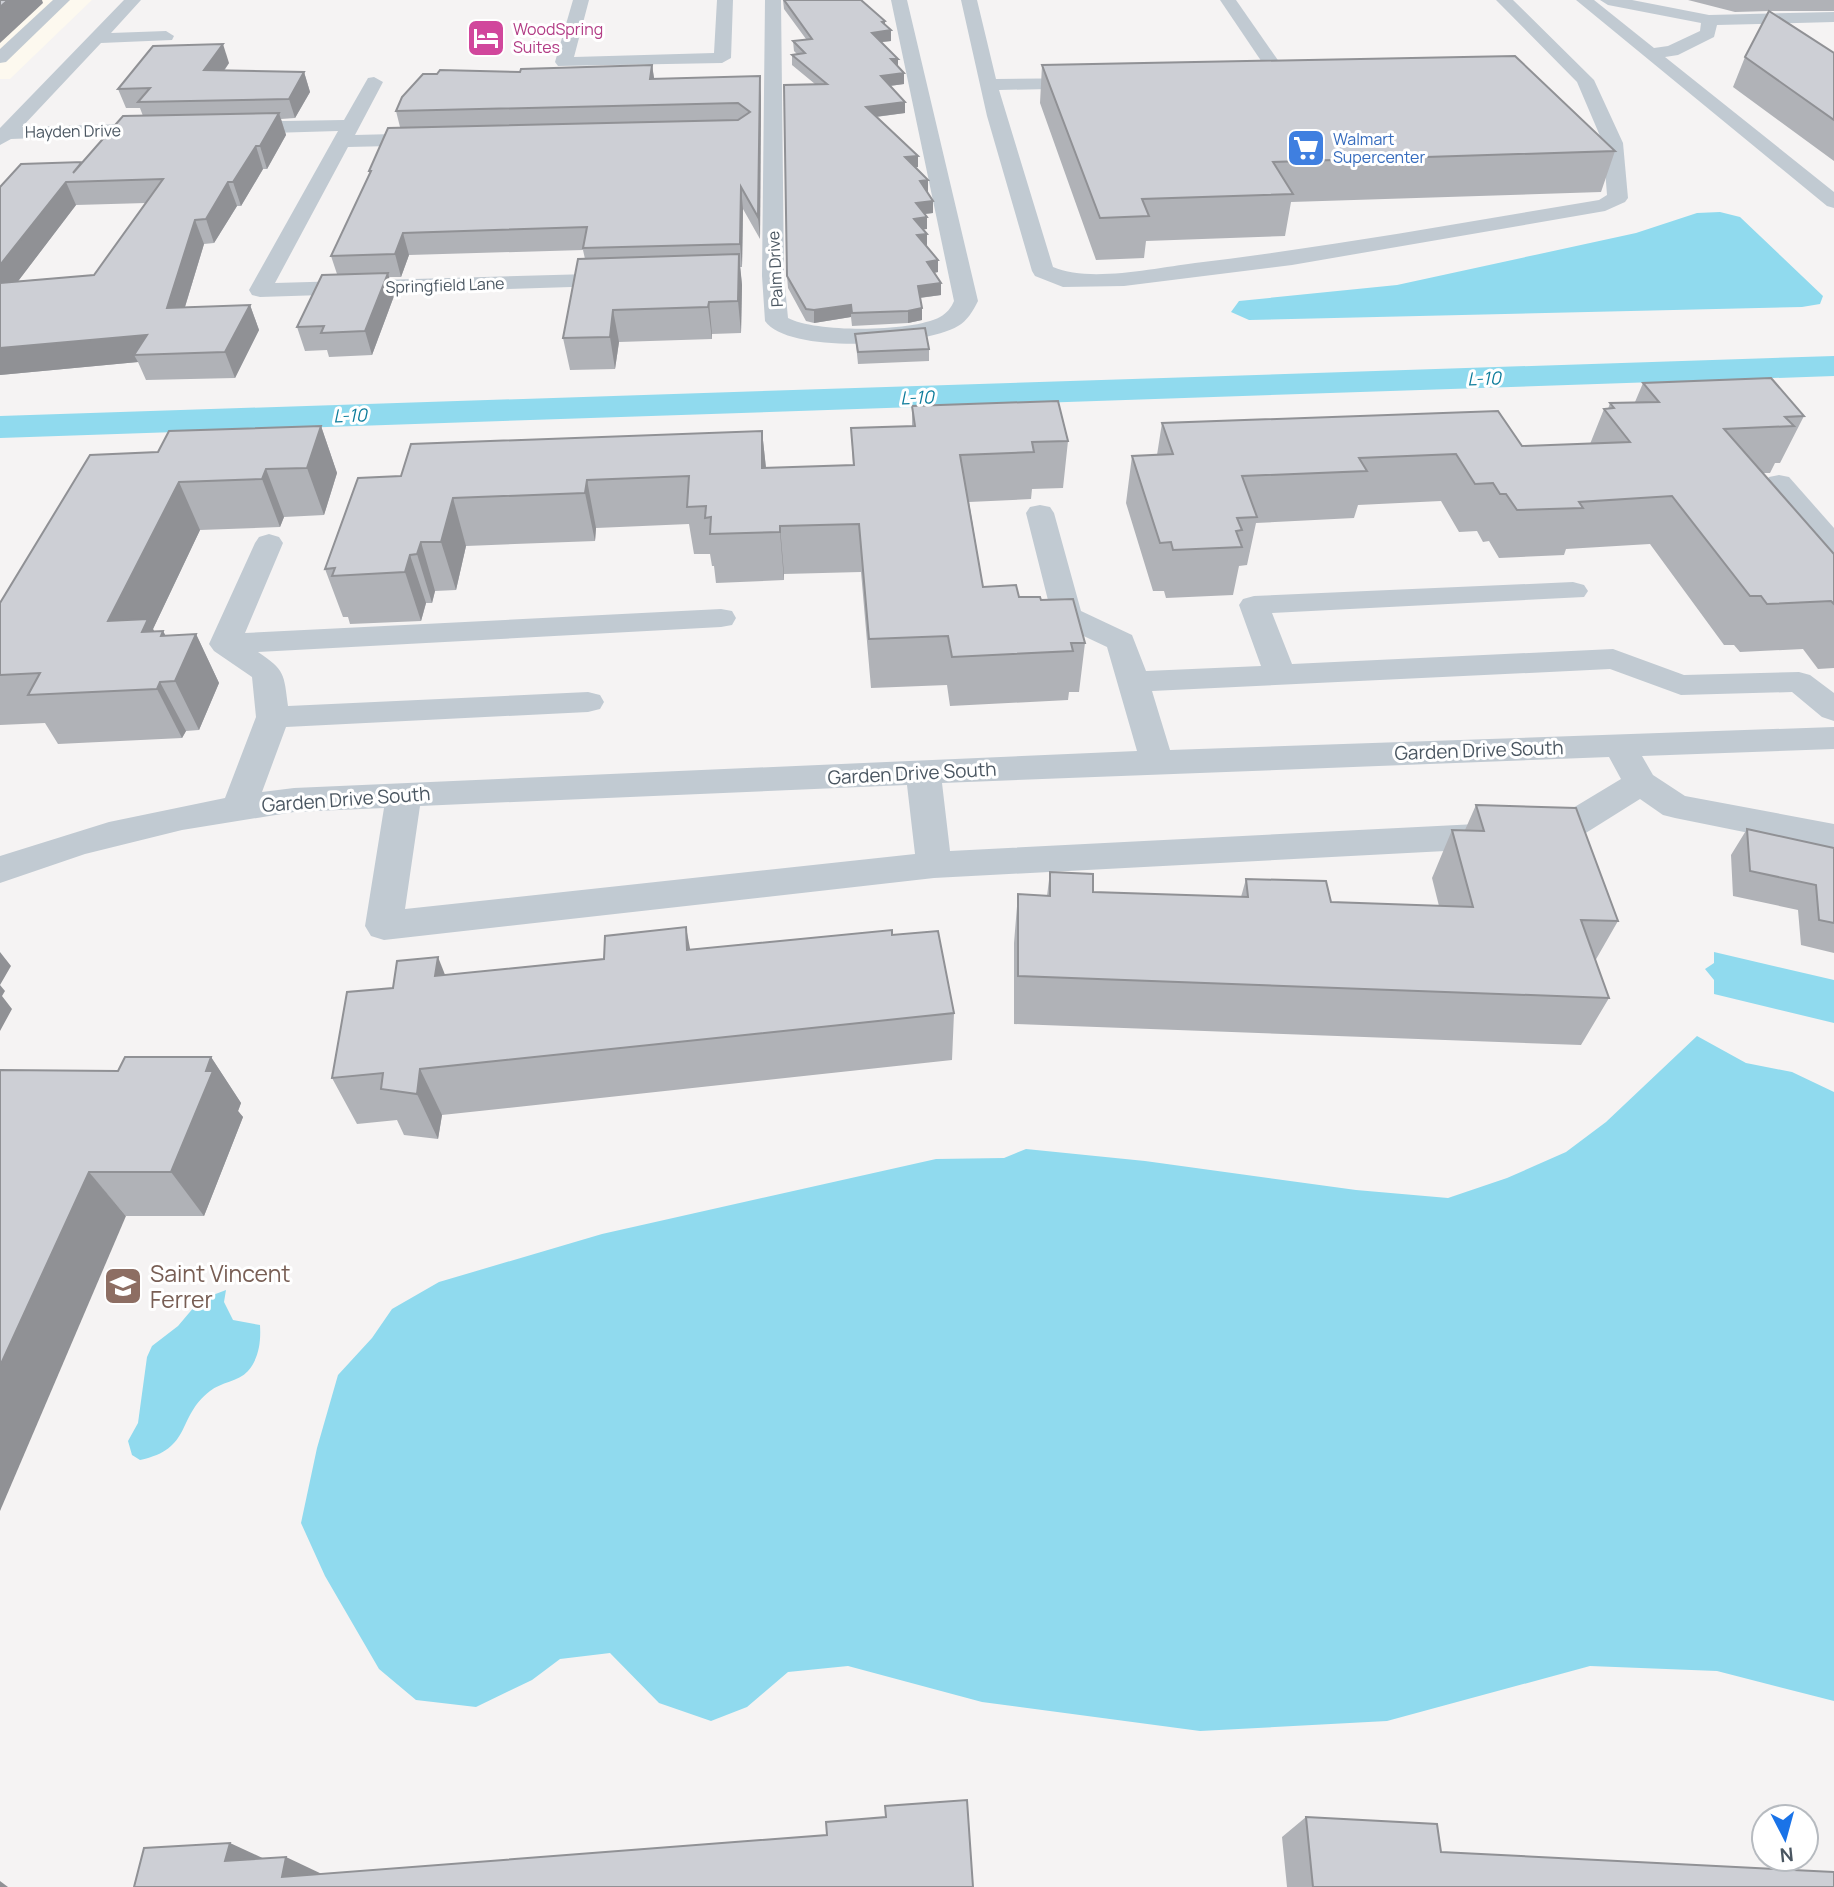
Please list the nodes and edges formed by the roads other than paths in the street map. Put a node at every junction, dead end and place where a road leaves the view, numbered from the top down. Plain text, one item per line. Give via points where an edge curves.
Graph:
1 (62, 0) edge
2 (133, 0) edge
3 (581, 0) edge
4 (725, 0) edge
5 (774, 0) edge
6 (899, 0) edge
7 (969, 0) edge
8 (1228, 0) edge
9 (1503, 0) edge
10 (1584, 0) edge
11 (1608, 0) edge
12 (1834, 17) edge
13 (1709, 20) junction
14 (97, 38) junction
15 (156, 51) edge
16 (1651, 54) junction
17 (0, 58) edge
18 (72, 64) junction
19 (22, 65) dead end
20 (46, 65) dead end
21 (0, 66) edge
22 (1554, 74) dead end
23 (1579, 74) junction
24 (1282, 79) junction
25 (1306, 79) edge
26 (1255, 80) edge
27 (374, 82) dead end
28 (1107, 83) edge
29 (989, 85) junction
30 (215, 128) edge
31 (174, 129) edge
32 (346, 133) junction
33 (3, 136) edge
34 (452, 138) edge
35 (1834, 202) edge
36 (649, 279) edge
37 (1779, 482) dead end
38 (1040, 513) dead end
39 (269, 543) dead end
40 (1834, 546) edge
41 (1573, 591) dead end
42 (721, 618) dead end
43 (225, 644) junction
44 (1280, 675) junction
45 (1133, 682) junction
46 (588, 702) dead end
47 (1834, 710) edge
48 (273, 718) junction
49 (1834, 738) edge
50 (1619, 745) junction
51 (1157, 762) junction
52 (923, 772) junction
53 (1640, 783) junction
54 (404, 795) junction
55 (239, 807) junction
56 (1834, 837) edge
57 (934, 865) junction
58 (0, 870) edge

1 - 17 street
2 - 14 street
3 - 4 street via 564,62 722,58
5 - 6 street, Palm Drive via 772,223 777,321 795,331 828,335 916,331 944,325 960,314 966,301
7 - 29 street
8 - 24 street
9 - 23 street
10 - 16 street
11 - 13 street
12 - 13 street
13 - 16 street via 1708,33 1672,51
14 - 15 street via 172,29
14 - 18 street
16 - 35 street
18 - 20 street
18 - 33 street
19 - 21 street
22 - 23 street
23 - 29 street via 1613,143 1618,198 1605,205 1292,258 1124,279 1063,280 1043,271
24 - 25 street
24 - 26 street
27 - 32 street, Springfield Lane
28 - 29 street
30 - 32 street
31 - 33 street, Hayden Drive
32 - 34 street
32 - 36 street, Springfield Lane via 260,290
37 - 40 street
38 - 45 street via 1067,616 1121,642
39 - 43 street
41 - 44 street via 1254,605
42 - 43 street
43 - 48 street via 268,673
44 - 45 street
44 - 47 street via 1613,659 1681,685 1799,682
45 - 51 street
46 - 48 street
48 - 55 street
49 - 50 street, Garden Drive South
50 - 51 street, Garden Drive South
50 - 53 street
51 - 52 street, Garden Drive South
52 - 54 street, Garden Drive South
52 - 57 street
53 - 56 street via 1675,806
53 - 57 street via 1560,832
54 - 55 street, Garden Drive South
54 - 57 street via 384,926
55 - 58 street, Garden Drive South via 134,826

